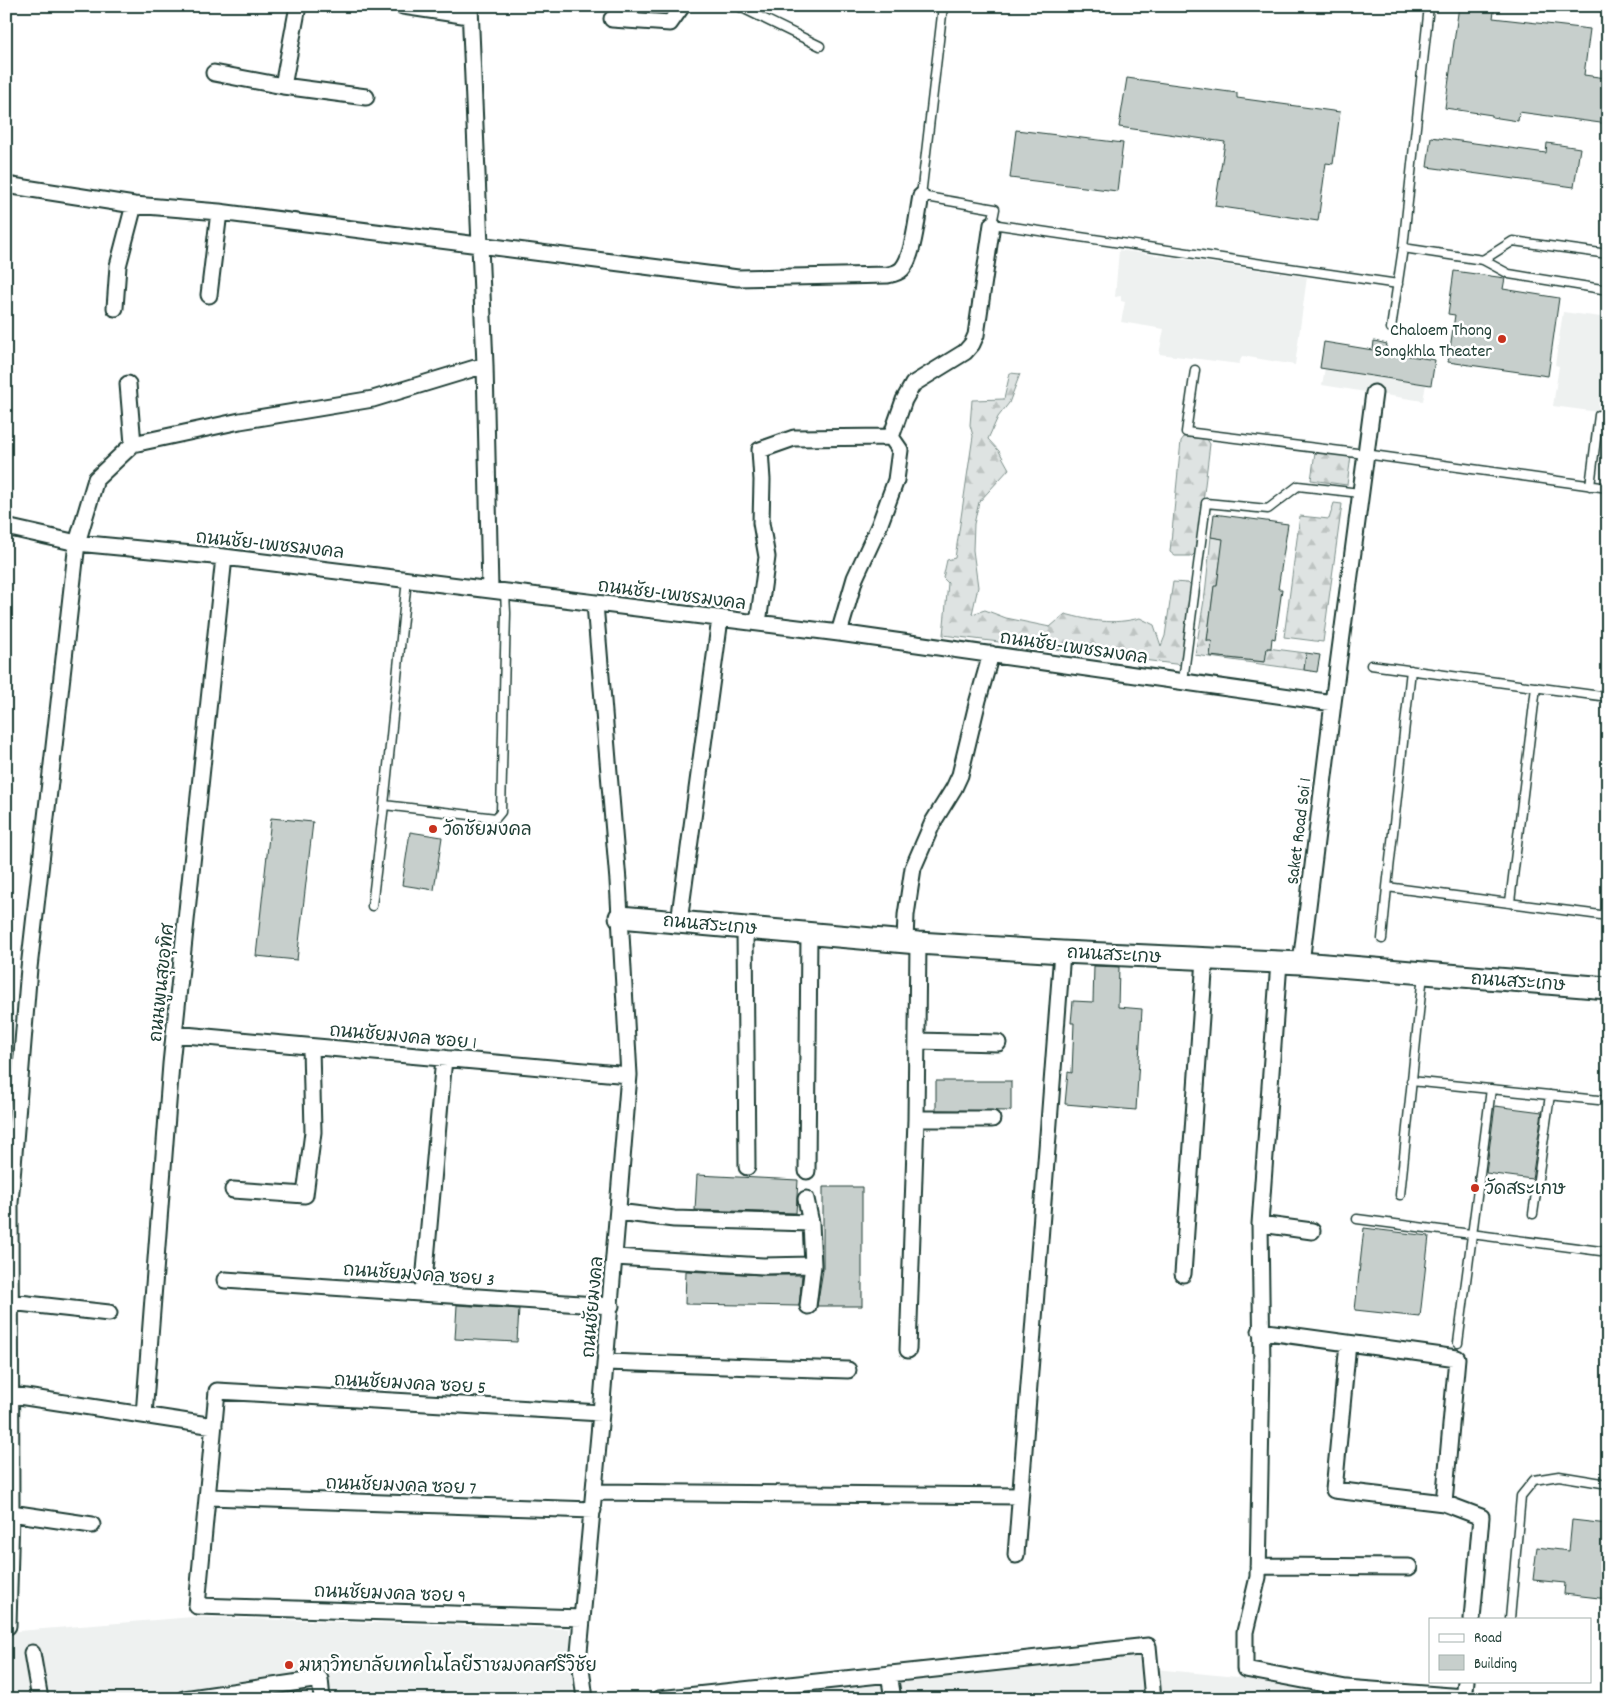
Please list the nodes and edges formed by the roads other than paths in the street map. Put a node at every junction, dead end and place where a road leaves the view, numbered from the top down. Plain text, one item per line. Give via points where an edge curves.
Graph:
1 (298, 6) edge
2 (403, 6) edge
3 (682, 6) edge
4 (738, 6) edge
5 (943, 6) edge
6 (1429, 6) edge
7 (470, 11) edge
8 (612, 19) dead end
9 (820, 46) dead end
10 (214, 73) dead end
11 (283, 86) junction
12 (366, 97) dead end
13 (6, 185) edge
14 (921, 196) junction
15 (134, 204) junction
16 (219, 212) junction
17 (992, 224) junction
18 (481, 245) junction
19 (1403, 248) junction
20 (1608, 254) edge
21 (1483, 260) junction
22 (1398, 284) junction
23 (1608, 290) edge
24 (209, 295) dead end
25 (114, 308) dead end
26 (1391, 328) dead end
27 (485, 364) junction
28 (1195, 370) dead end
29 (128, 384) dead end
30 (1374, 393) dead end
31 (1608, 416) edge
32 (891, 437) junction
33 (133, 444) junction
34 (1365, 454) junction
35 (1590, 486) junction
36 (1608, 488) edge
37 (1360, 494) junction
38 (6, 527) edge
39 (77, 543) junction
40 (224, 557) junction
41 (407, 579) junction
42 (490, 590) junction
43 (505, 592) junction
44 (595, 604) junction
45 (720, 619) junction
46 (758, 623) junction
47 (840, 633) junction
48 (991, 654) junction
49 (1372, 665) dead end
50 (1411, 670) junction
51 (1183, 682) junction
52 (1536, 687) junction
53 (1608, 697) edge
54 (1333, 702) junction
55 (384, 805) junction
56 (1387, 887) junction
57 (1510, 902) junction
58 (372, 906) dead end
59 (620, 916) junction
60 (1608, 916) edge
61 (680, 922) junction
62 (745, 928) junction
63 (809, 933) junction
64 (1382, 939) dead end
65 (912, 942) junction
66 (1062, 952) junction
67 (1205, 959) junction
68 (1279, 962) junction
69 (1301, 964) junction
70 (1423, 974) junction
71 (1608, 988) edge
72 (174, 1034) junction
73 (917, 1041) junction
74 (998, 1043) dead end
75 (310, 1046) junction
76 (444, 1058) junction
77 (629, 1075) junction
78 (1411, 1081) junction
79 (1491, 1089) junction
80 (1550, 1095) junction
81 (1608, 1101) edge
82 (916, 1119) junction
83 (992, 1119) dead end
84 (747, 1167) dead end
85 (807, 1171) dead end
86 (233, 1190) dead end
87 (1400, 1194) dead end
88 (806, 1199) dead end
89 (8, 1203) edge
90 (618, 1212) junction
91 (1533, 1214) dead end
92 (1357, 1219) dead end
93 (811, 1222) junction
94 (1260, 1224) junction
95 (1312, 1231) dead end
96 (1472, 1234) junction
97 (1608, 1252) edge
98 (614, 1257) junction
99 (813, 1265) junction
100 (1183, 1274) dead end
101 (226, 1280) dead end
102 (423, 1294) junction
103 (10, 1302) junction
104 (610, 1306) junction
105 (808, 1306) dead end
106 (109, 1313) dead end
107 (1260, 1331) junction
108 (1348, 1343) junction
109 (1458, 1343) dead end
110 (908, 1350) dead end
111 (606, 1362) junction
112 (848, 1370) dead end
113 (8, 1394) edge
114 (601, 1413) junction
115 (144, 1415) junction
116 (214, 1426) junction
117 (1608, 1484) edge
118 (594, 1492) junction
119 (1020, 1496) junction
120 (208, 1497) junction
121 (1444, 1503) junction
122 (593, 1510) junction
123 (11, 1513) junction
124 (92, 1525) dead end
125 (1016, 1554) dead end
126 (1258, 1566) junction
127 (1409, 1568) dead end
128 (582, 1618) junction
129 (1472, 1618) edge
130 (1510, 1618) edge
131 (8, 1626) dead end
132 (32, 1653) dead end
133 (889, 1674) junction
134 (1466, 1682) edge
135 (1464, 1698) edge
136 (40, 1699) edge
137 (184, 1699) edge
138 (322, 1699) edge
139 (585, 1699) edge
140 (659, 1699) edge
141 (893, 1699) edge
142 (1152, 1699) edge

1 - 11 street
2 - 7 street
3 - 8 street via 670,23
4 - 9 lane
5 - 14 lane
6 - 19 lane
7 - 18 street
10 - 11 street
11 - 12 street
13 - 15 street
14 - 17 lane via 995,208
14 - 18 street via 908,261 901,270 888,275 738,278
15 - 16 street
15 - 25 street via 118,266
16 - 18 street
16 - 24 street
17 - 22 lane
17 - 32 street via 972,344 913,384
18 - 27 street
19 - 21 lane
19 - 22 lane
20 - 21 lane via 1513,241
21 - 23 lane via 1509,274
22 - 26 lane
27 - 33 street via 373,399 240,421
27 - 42 street
28 - 34 lane via 1186,432
29 - 33 street
30 - 34 street, Saket Road Soi 1
31 - 35 lane via 1599,415
32 - 46 street via 794,438 760,450 761,523 767,557
32 - 47 street via 900,450 896,480 856,578
33 - 39 street via 96,479
34 - 35 lane
34 - 37 street, Saket Road Soi 1
35 - 36 lane
37 - 51 lane via 1298,486 1268,509 1206,503
37 - 54 street, Saket Road Soi 1
38 - 39 street, ถนนชัย-เพชรมงคล
39 - 40 street, ถนนชัย-เพชรมงคล
39 - 89 street via 28,968
40 - 41 street, ถนนชัย-เพชรมงคล
40 - 72 street, ถนนพูนสุขอุทิศ
41 - 42 street, ถนนชัย-เพชรมงคล
41 - 55 lane
42 - 43 street, ถนนชัย-เพชรมงคล
43 - 44 street, ถนนชัย-เพชรมงคล
43 - 55 lane via 501,812 496,818
44 - 45 street, ถนนชัย-เพชรมงคล
44 - 59 street, ถนนชัยมงคล
45 - 46 street, ถนนชัย-เพชรมงคล
45 - 61 street
46 - 47 street, ถนนชัย-เพชรมงคล
47 - 48 street, ถนนชัย-เพชรมงคล
48 - 51 street, ถนนชัย-เพชรมงคล
48 - 65 street via 960,775 933,822 913,868 906,915
49 - 50 lane
50 - 52 lane
50 - 56 lane
51 - 54 street, ถนนชัย-เพชรมงคล
52 - 53 lane
52 - 57 lane
54 - 69 street, Saket Road Soi 1
55 - 58 lane
56 - 57 lane
56 - 64 lane
57 - 60 lane
59 - 61 street, ถนนสระเกษ
59 - 77 street, ถนนชัยมงคล
61 - 62 street, ถนนสระเกษ
62 - 63 street, ถนนสระเกษ
62 - 84 street
63 - 65 street, ถนนสระเกษ
63 - 85 street
65 - 66 street, ถนนสระเกษ
65 - 73 street
66 - 67 street, ถนนสระเกษ
66 - 119 street
67 - 68 street, ถนนสระเกษ
67 - 100 street
68 - 69 street, ถนนสระเกษ
68 - 94 street
69 - 70 street, ถนนสระเกษ
70 - 71 street, ถนนสระเกษ
70 - 78 lane
72 - 75 street, ถนนชัยมงคล ซอย 1
72 - 115 street, ถนนพูนสุขอุทิศ
73 - 74 street
73 - 82 street
75 - 76 street, ถนนชัยมงคล ซอย 1
75 - 86 street via 313,1132 305,1195
76 - 77 street, ถนนชัยมงคล ซอย 1
76 - 102 street
77 - 90 street, ถนนชัยมงคล
78 - 79 lane
78 - 87 lane
79 - 80 lane
79 - 96 lane
80 - 81 lane
80 - 91 lane
82 - 83 street
82 - 110 street
88 - 93 street
89 - 103 street
90 - 93 street via 674,1219
90 - 98 street, ถนนชัยมงคล
92 - 96 lane
93 - 99 street
94 - 95 street
94 - 107 street
96 - 97 lane
96 - 109 lane
98 - 99 street via 763,1266
98 - 104 street, ถนนชัยมงคล
99 - 105 street
101 - 102 street, ถนนชัยมงคล ซอย 3
102 - 104 street, ถนนชัยมงคล ซอย 3
103 - 106 street
103 - 113 street
104 - 111 street, ถนนชัยมงคล
107 - 108 street
107 - 126 street
108 - 121 street via 1458,1358
108 - 121 street via 1334,1490
111 - 112 street
111 - 114 street, ถนนชัยมงคล
113 - 115 street
113 - 123 street
114 - 116 street, ถนนชัยมงคล ซอย 5 via 216,1391
114 - 118 street, ถนนชัยมงคล
115 - 116 street
116 - 120 street
117 - 130 lane via 1559,1476 1534,1480 1521,1496
118 - 119 street
118 - 122 street, ถนนชัยมงคล
119 - 125 street
120 - 122 street, ถนนชัยมงคล ซอย 7
120 - 128 street, ถนนชัยมงคล ซอย 9 via 197,1606
121 - 129 street via 1482,1518
122 - 128 street, ถนนชัยมงคล
123 - 124 street
123 - 131 street
126 - 127 street
126 - 135 street via 1245,1632 1245,1669 1346,1688
128 - 139 street, ถนนชัยมงคล via 579,1652
132 - 136 street
133 - 140 street
133 - 141 street
133 - 142 street via 1148,1646
134 - 135 street
137 - 138 street via 320,1679

